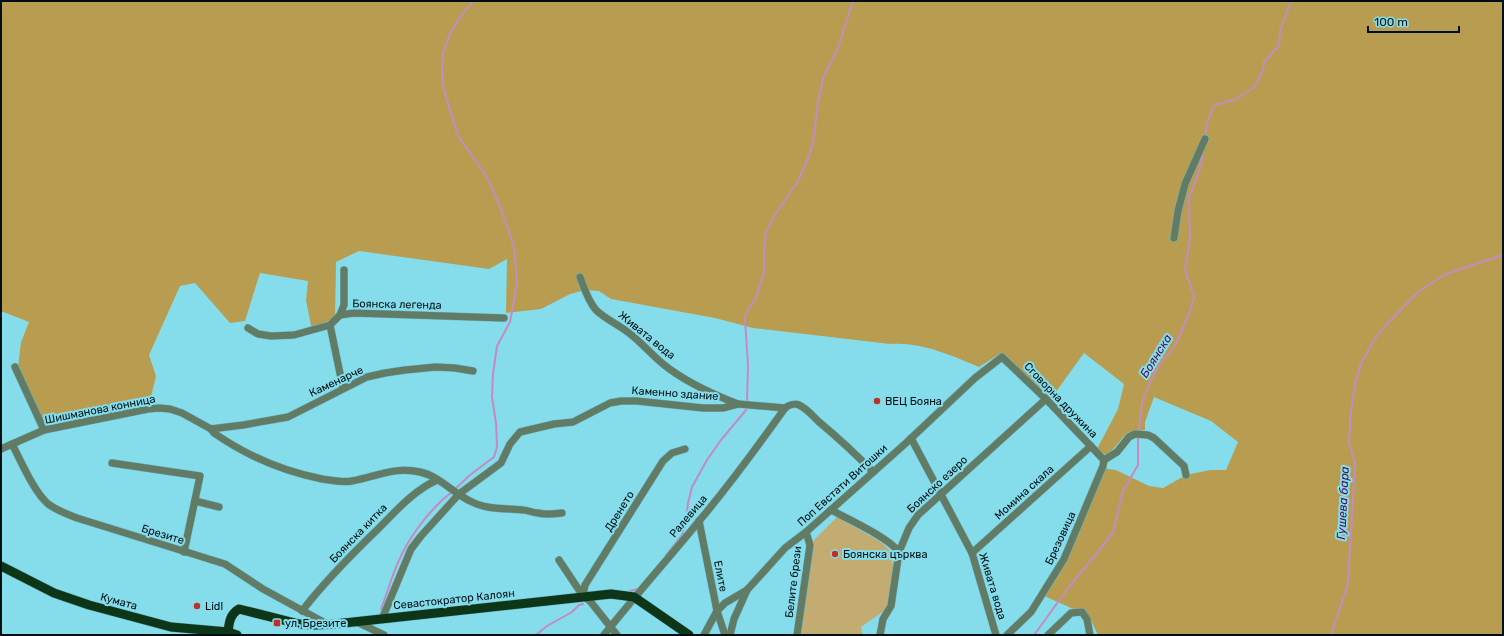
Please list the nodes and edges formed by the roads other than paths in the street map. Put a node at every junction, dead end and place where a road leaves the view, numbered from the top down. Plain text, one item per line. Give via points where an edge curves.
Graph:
1 (1205, 139) dead end
2 (1174, 238) dead end
3 (344, 270) dead end
4 (580, 277) dead end
5 (340, 315) junction
6 (504, 318) dead end
7 (330, 325) junction
8 (248, 328) dead end
9 (1002, 357) joint
10 (15, 367) dead end
11 (473, 371) dead end
12 (343, 388) junction
13 (1046, 398) junction
14 (738, 404) junction
15 (785, 408) junction
16 (210, 429) junction
17 (44, 430) junction
18 (911, 438) junction
19 (12, 444) junction
20 (1091, 446) junction
21 (1, 449) edge
22 (685, 449) dead end
23 (1104, 460) junction
24 (112, 463) dead end
25 (873, 472) junction
26 (1186, 475) dead end
27 (437, 480) junction
28 (459, 494) junction
29 (940, 496) junction
30 (195, 501) junction
31 (220, 507) dead end
32 (831, 510) junction
33 (562, 513) dead end
34 (700, 521) junction
35 (806, 532) junction
36 (184, 552) junction
37 (899, 552) junction
38 (972, 553) junction
39 (559, 560) dead end
40 (1, 566) edge
41 (748, 590) junction
42 (583, 596) junction
43 (634, 597) junction
44 (717, 611) junction
45 (302, 612) junction
46 (382, 619) junction
47 (357, 622) junction
48 (330, 625) junction
49 (610, 627) junction
50 (227, 634) edge
51 (237, 635) edge
52 (384, 635) edge
53 (604, 635) edge
54 (617, 635) edge
55 (689, 635) edge
56 (704, 635) edge
57 (725, 635) edge
58 (730, 635) edge
59 (797, 635) edge
60 (880, 635) edge
61 (996, 635) edge
62 (1007, 635) edge
63 (1048, 635) edge
64 (1090, 635) edge

1 - 2 street via 1185,184
3 - 5 street via 344,305
4 - 14 street, Живата вода via 600,314 620,326 663,364 705,391
5 - 6 street, Боянска легенда via 354,312
5 - 7 street, Боянска легенда
7 - 8 street, Боянска легенда via 283,336 258,334
7 - 12 street
9 - 13 street, Сговорна дружина
9 - 18 street, Поп Евстати Витошки
10 - 17 street
11 - 12 street, Каменарче via 448,368 405,370 367,377
12 - 16 street, Каменарче via 288,417 243,426
13 - 20 street, Сговорна дружина
13 - 29 street, Боянско езеро
14 - 15 street, Каменно здание
14 - 28 street, Каменно здание via 723,408 703,408 621,401 610,403 573,422 520,432 510,444 501,463
15 - 25 street, Каменно здание via 791,404 800,405
15 - 34 street, Ралевица
16 - 17 street, Шишманова конница via 182,413 159,408
16 - 27 street, Шишманова конница via 241,451 291,472 333,481 352,481 398,470 422,472
17 - 19 street, Шишманова конница
18 - 25 street, Поп Евстати Витошки
18 - 29 street, Живата вода
19 - 21 street, Шишманова конница
19 - 36 street, Брезите via 38,491 47,503 57,510
20 - 23 street, Сговорна дружина
20 - 38 street, Момина скала
22 - 42 street, Дренето via 672,453 663,461 585,585
23 - 26 street via 1117,452 1134,434 1148,435 1184,466
23 - 62 street, Брезовица via 1064,559 1031,612
24 - 30 street via 200,476
25 - 32 street, Поп Евстати Витошки
27 - 28 street, Шишманова конница
27 - 45 street, Боянска китка via 397,508 315,594
28 - 33 street, Шишманова конница via 483,506 539,514
28 - 46 street via 411,549
29 - 37 street, Боянско езеро via 912,522
29 - 38 street, Живата вода
30 - 31 street
30 - 36 street
32 - 35 street, Поп Евстати Витошки
32 - 37 street via 883,539
34 - 43 street, Ралевица
34 - 44 street, Елите
35 - 41 street, Поп Евстати Витошки via 785,548
35 - 59 street, Белите брези via 810,544
36 - 45 street, Брезите via 225,564
37 - 60 street, Боянско езеро via 891,606 883,619
38 - 61 street, Живата вода
39 - 42 street
40 - 50 main road, Кумата via 54,593 97,607 171,627
41 - 44 street, Поп Евстати Витошки via 725,603
41 - 58 street via 734,619
42 - 43 main road, Севастократор Калоян via 611,594
42 - 46 main road, Севастократор Калоян
42 - 49 street
43 - 49 street, Ралевица
43 - 55 main road, Севастократор Калоян
44 - 56 street, Поп Евстати Витошки
44 - 57 street, Елите
45 - 48 street, Брезите
46 - 47 main road, Севастократор Калоян
47 - 48 main road, Севастократор Калоян
47 - 52 street
48 - 50 main road, Севастократор Калоян via 299,624 239,609 229,620
49 - 53 street, Ралевица
49 - 54 street
50 - 51 main road, Кумата
63 - 64 street via 1071,613 1082,612 1087,619

